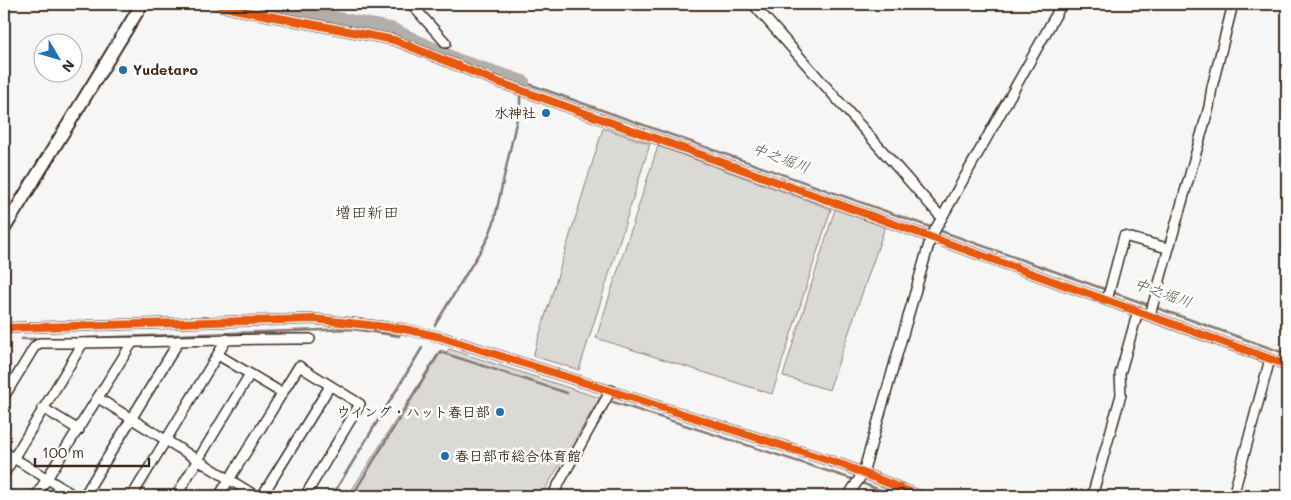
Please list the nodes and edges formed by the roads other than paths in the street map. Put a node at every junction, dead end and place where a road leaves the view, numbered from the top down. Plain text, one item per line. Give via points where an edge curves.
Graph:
1 (142, 4) edge
2 (216, 4) edge
3 (411, 4) edge
4 (753, 4) edge
5 (1062, 4) edge
6 (1233, 4) edge
7 (446, 43) dead end
8 (939, 221) junction
9 (4, 229) edge
10 (932, 236) junction
11 (1167, 248) junction
12 (1106, 300) junction
13 (1138, 311) junction
14 (1150, 316) junction
15 (4, 328) edge
16 (227, 338) junction
17 (310, 339) dead end
18 (179, 341) junction
19 (82, 343) junction
20 (132, 343) junction
21 (218, 354) junction
22 (1270, 359) junction
23 (1287, 365) edge
24 (250, 374) junction
25 (330, 386) junction
26 (612, 390) junction
27 (282, 393) junction
28 (4, 397) edge
29 (98, 398) junction
30 (43, 408) junction
31 (132, 420) junction
32 (79, 430) junction
33 (166, 440) junction
34 (4, 452) edge
35 (13, 458) junction
36 (198, 460) junction
37 (4, 474) edge
38 (861, 475) junction
39 (47, 479) junction
40 (229, 480) junction
41 (36, 496) edge
42 (75, 496) edge
43 (84, 496) edge
44 (132, 496) edge
45 (176, 496) edge
46 (219, 496) edge
47 (256, 496) edge
48 (262, 496) edge
49 (305, 496) edge
50 (552, 496) edge
51 (848, 496) edge
52 (920, 496) edge
53 (1092, 496) edge
54 (1233, 496) edge

1 - 9 main road
2 - 10 street via 394,40 498,82
3 - 7 street
4 - 8 street
5 - 8 street
6 - 11 street via 1209,108
8 - 10 street
10 - 12 street
10 - 38 street
11 - 12 street via 1124,236
11 - 14 street
12 - 13 street
13 - 14 street
13 - 53 street via 1120,374 1121,395
14 - 22 street
15 - 26 street via 314,319 342,321 436,335
16 - 17 street
16 - 18 street
16 - 21 street
18 - 20 street
18 - 31 street
19 - 20 street
19 - 28 street via 40,343 35,346
19 - 30 street
20 - 29 street
21 - 24 street
21 - 33 street
22 - 23 street
22 - 54 street
24 - 27 street
24 - 36 street
25 - 27 street via 299,366
25 - 48 street
25 - 49 street via 360,404
26 - 38 street
26 - 50 street
27 - 40 street
29 - 31 street
29 - 32 street
30 - 32 street
30 - 35 street
31 - 33 street
31 - 43 street
32 - 39 street
33 - 36 street
33 - 44 street
34 - 35 street
35 - 37 street
35 - 39 street
36 - 40 street
36 - 45 street
38 - 51 street
38 - 52 street
39 - 41 street
39 - 42 street
40 - 46 street
40 - 47 street

